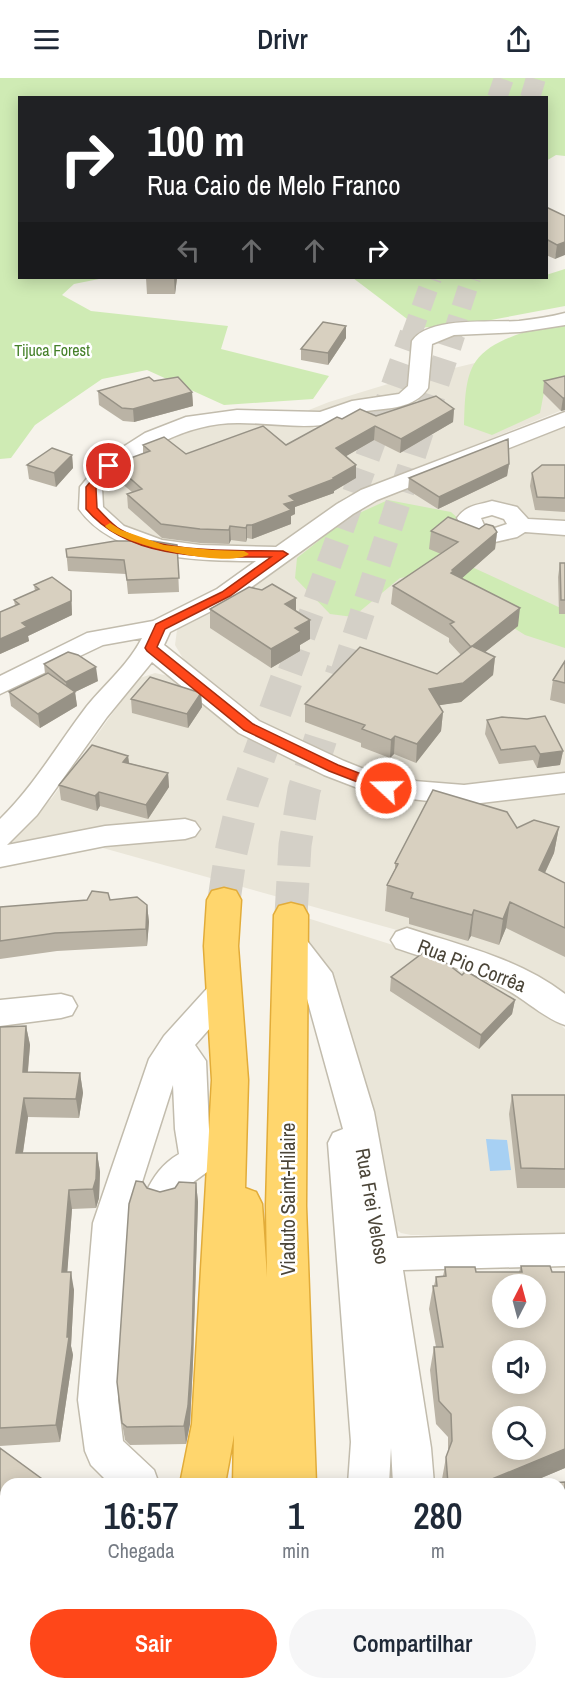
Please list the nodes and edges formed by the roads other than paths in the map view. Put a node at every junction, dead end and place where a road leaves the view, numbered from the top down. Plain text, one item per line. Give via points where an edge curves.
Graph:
1 (565, 319) edge
2 (565, 418) edge
3 (519, 525) dead end
4 (565, 528) edge
5 (283, 554) junction
6 (155, 638) junction
7 (0, 686) edge
8 (565, 783) edge
9 (185, 828) dead end
10 (0, 837) edge
11 (0, 857) edge
12 (224, 900) tunnel mouth
13 (291, 928) joint
14 (407, 940) dead end
15 (223, 992) junction
16 (61, 1006) dead end
17 (565, 1012) edge
18 (0, 1013) edge
19 (176, 1044) junction
20 (230, 1080) junction
21 (357, 1112) junction
22 (176, 1166) dead end
23 (565, 1250) edge
24 (382, 1256) junction
25 (293, 1467) edge
26 (133, 1478) edge
27 (203, 1478) edge
28 (256, 1478) edge
29 (369, 1478) edge
30 (414, 1478) edge

1 - 5 street via 433,333 422,341 418,388 405,399 352,407 323,419 237,416 194,422 153,438 109,466 91,487 91,509 117,532 162,548 213,554
2 - 5 street via 369,495
3 - 4 street
5 - 6 street
6 - 7 street via 96,639
6 - 8 street via 249,727 386,788 464,795
6 - 10 street via 21,817
9 - 11 street via 105,836
12 - 15 highway
13 - 21 street, Rua Frei Veloso via 316,973
13 - 25 highway, Viaduto Saint-Hilaire via 286,1206
14 - 17 street, Rua Pio Corrêa via 515,979
15 - 19 street
15 - 20 highway
16 - 18 street
19 - 22 street via 189,1061
19 - 26 street via 166,1059 142,1125 111,1223 98,1400 100,1431 105,1451
20 - 27 highway via 214,1424
20 - 28 highway, Viaduto Saint-Hilaire via 242,1199 256,1414
21 - 24 street, Rua Frei Veloso
21 - 29 street via 343,1129 372,1442
23 - 24 street
24 - 30 street, Rua Frei Veloso

